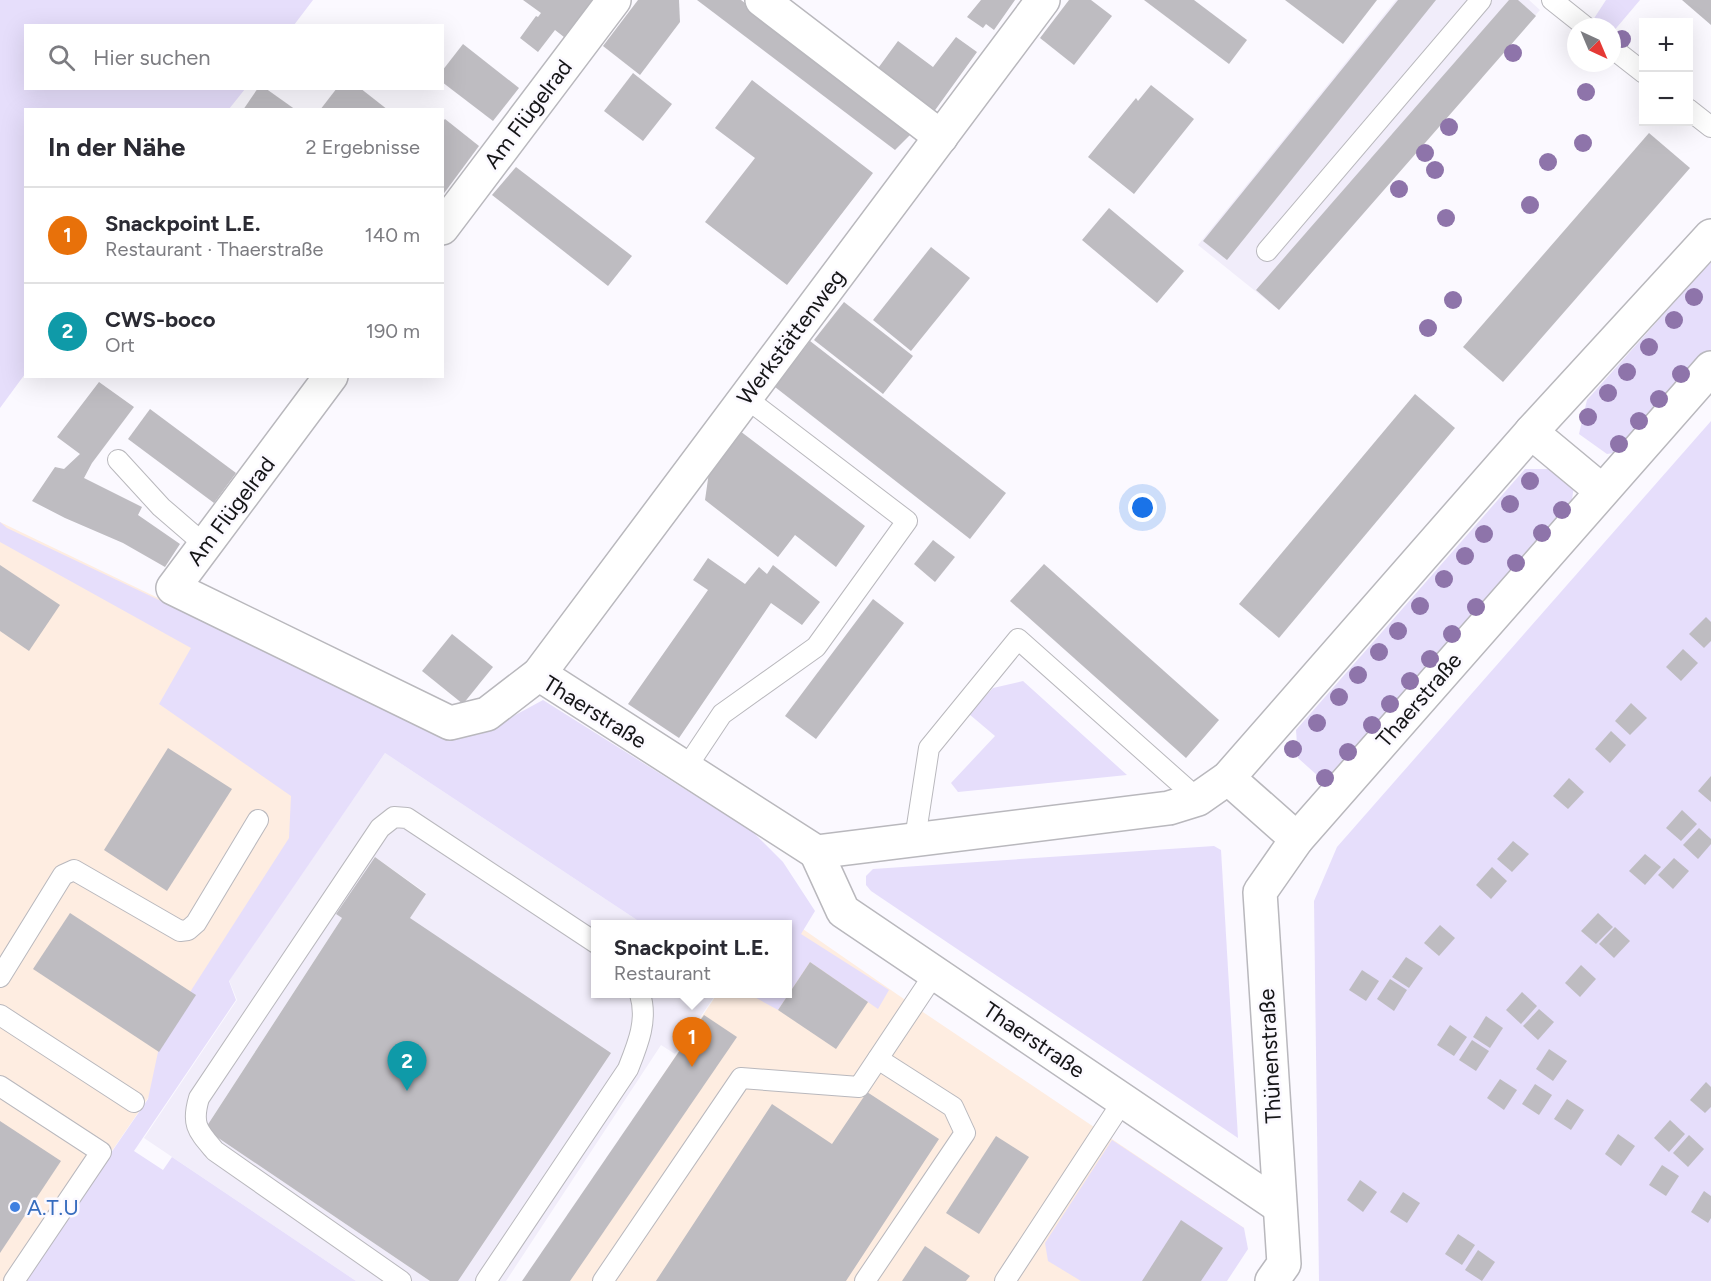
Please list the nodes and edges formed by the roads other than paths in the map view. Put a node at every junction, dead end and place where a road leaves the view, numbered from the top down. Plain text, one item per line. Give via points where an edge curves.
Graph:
1 (614, 0) edge
2 (762, 0) edge
3 (1043, 0) edge
4 (1481, 0) edge
5 (1552, 0) edge
6 (1575, 18) edge
7 (1621, 55) edge
8 (1643, 72) edge
9 (1693, 112) edge
10 (1711, 127) edge
11 (941, 137) junction
12 (444, 225) edge
13 (1711, 236) edge
14 (1267, 250) dead end
15 (1711, 368) edge
16 (330, 378) edge
17 (746, 398) junction
18 (1531, 432) junction
19 (118, 460) dead end
20 (1602, 491) junction
21 (205, 545) junction
22 (173, 588) joint
23 (539, 675) junction
24 (686, 768) junction
25 (1228, 778) junction
26 (1198, 799) junction
27 (258, 820) dead end
28 (915, 839) junction
29 (1297, 839) junction
30 (816, 852) junction
31 (591, 940) edge
32 (935, 973) junction
33 (0, 977) edge
34 (641, 998) edge
35 (0, 1015) edge
36 (878, 1059) junction
37 (0, 1086) edge
38 (1124, 1101) junction
39 (134, 1102) dead end
40 (1279, 1206) junction
41 (14, 1281) edge
42 (401, 1281) edge
43 (486, 1281) edge
44 (603, 1281) edge
45 (865, 1281) edge
46 (1005, 1281) edge
47 (1272, 1281) edge

1 - 12 street, Am Flügelrad
2 - 11 street
3 - 11 street, Werkstättenweg
4 - 14 lane
5 - 6 lane
7 - 8 lane
9 - 10 lane
11 - 17 street, Werkstättenweg
13 - 18 street
15 - 20 street, Thaerstraße
16 - 21 street, Am Flügelrad
17 - 23 street, Werkstättenweg
17 - 24 lane via 907,521 816,647 722,714
18 - 20 street
18 - 25 street
19 - 21 lane via 161,507
20 - 29 street, Thaerstraße
21 - 22 street, Am Flügelrad
22 - 23 street, Thaerstraße via 450,723 486,714
23 - 24 street, Thaerstraße
24 - 30 street, Thaerstraße
25 - 26 street
25 - 29 street
26 - 28 street via 1169,807
26 - 28 lane via 1018,639 929,748
27 - 33 lane via 188,930 180,932 74,870 63,874
28 - 30 street
29 - 40 street, Thünenstraße via 1260,892
30 - 32 street, Thaerstraße via 843,911
31 - 42 lane via 407,818 394,817 380,828 199,1098 194,1115 199,1132 215,1151
32 - 36 lane
32 - 38 street, Thaerstraße
34 - 43 lane via 641,1036 628,1069
35 - 39 lane
36 - 44 lane via 859,1087 741,1078
36 - 45 lane via 953,1107 965,1133
37 - 41 lane via 101,1152
38 - 40 street, Thaerstraße
38 - 46 lane
40 - 47 street, Thünenstraße via 1284,1264

